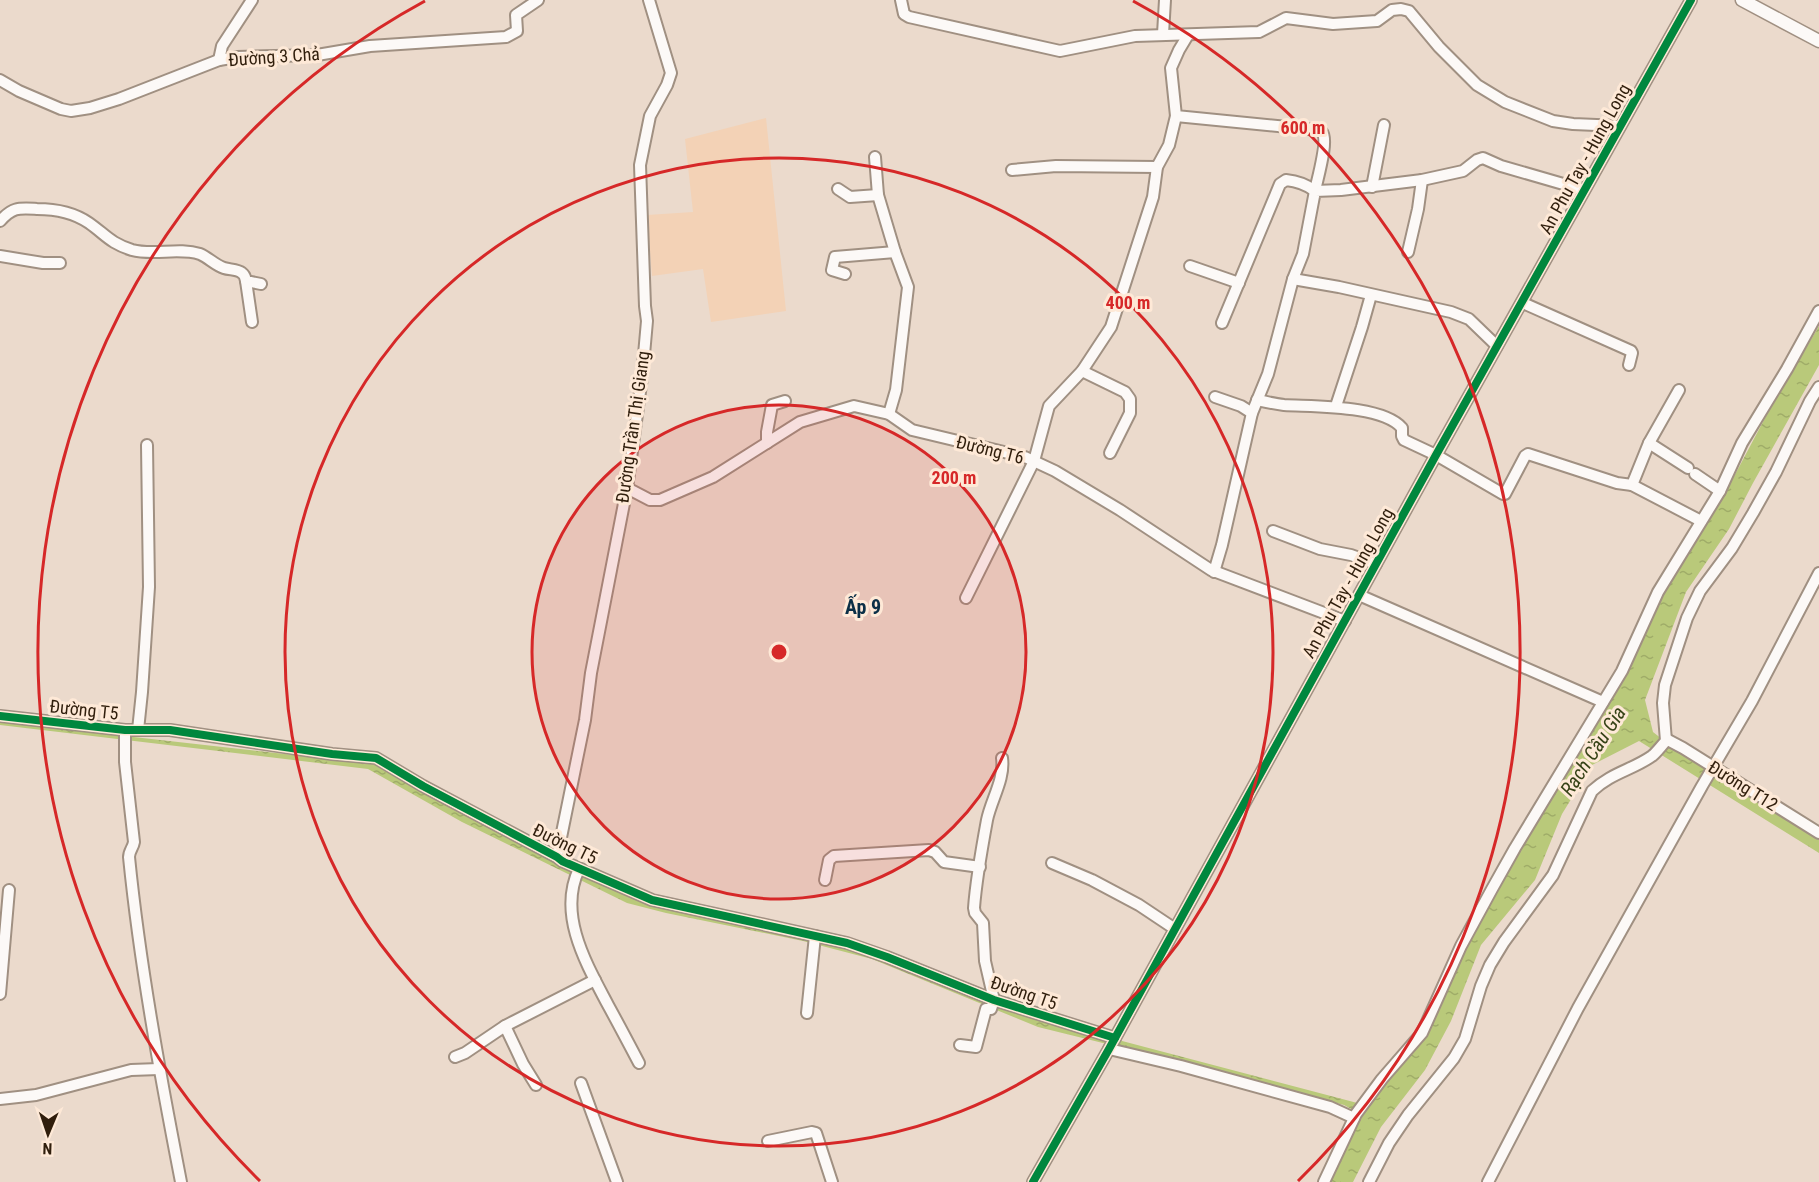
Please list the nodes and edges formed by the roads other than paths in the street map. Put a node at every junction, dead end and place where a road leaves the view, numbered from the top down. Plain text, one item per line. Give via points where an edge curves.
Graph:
1 (252, 0) edge
2 (538, 0) edge
3 (649, 0) edge
4 (901, 0) edge
5 (909, 0) edge
6 (1165, 0) edge
7 (1691, 0) edge
8 (1742, 0) edge
9 (1399, 4) edge
10 (904, 14) junction
11 (1162, 34) junction
12 (1188, 35) junction
13 (1819, 41) edge
14 (219, 60) junction
15 (0, 80) edge
16 (1176, 116) junction
17 (1384, 125) dead end
18 (1620, 126) junction
19 (875, 157) dead end
20 (1157, 167) junction
21 (1012, 170) dead end
22 (1422, 180) junction
23 (1372, 187) junction
24 (838, 189) dead end
25 (1584, 190) junction
26 (1315, 191) junction
27 (878, 195) junction
28 (0, 221) edge
29 (895, 252) junction
30 (1408, 252) dead end
31 (0, 256) edge
32 (60, 263) dead end
33 (1190, 266) dead end
34 (845, 274) dead end
35 (1293, 279) junction
36 (246, 281) junction
37 (1239, 283) junction
38 (261, 284) dead end
39 (1371, 295) junction
40 (1523, 303) junction
41 (1819, 311) edge
42 (252, 322) dead end
43 (1222, 323) dead end
44 (1497, 346) junction
45 (1629, 365) dead end
46 (1082, 371) junction
47 (1819, 387) edge
48 (1678, 390) dead end
49 (1215, 397) dead end
50 (1257, 400) junction
51 (785, 401) dead end
52 (1336, 406) junction
53 (1252, 413) junction
54 (889, 414) junction
55 (1649, 443) junction
56 (767, 444) junction
57 (147, 445) dead end
58 (1110, 453) dead end
59 (1436, 455) junction
60 (1034, 461) junction
61 (1632, 485) junction
62 (627, 488) junction
63 (1720, 491) junction
64 (1701, 521) junction
65 (1273, 531) dead end
66 (1376, 564) junction
67 (1214, 572) junction
68 (1819, 574) edge
69 (1359, 595) junction
70 (966, 598) dead end
71 (1345, 621) junction
72 (1603, 702) junction
73 (0, 716) edge
74 (138, 730) junction
75 (125, 732) junction
76 (1666, 740) junction
77 (1002, 758) dead end
78 (1713, 769) junction
79 (1819, 834) edge
80 (557, 857) junction
81 (1052, 863) dead end
82 (980, 867) junction
83 (577, 873) junction
84 (825, 880) dead end
85 (9, 890) dead end
86 (1175, 929) junction
87 (814, 941) junction
88 (595, 980) junction
89 (0, 994) edge
90 (993, 1004) junction
91 (807, 1013) dead end
92 (505, 1026) junction
93 (960, 1045) dead end
94 (1111, 1045) junction
95 (455, 1057) dead end
96 (639, 1063) dead end
97 (159, 1069) junction
98 (581, 1083) dead end
99 (536, 1085) dead end
100 (0, 1099) edge
101 (1355, 1116) junction
102 (768, 1141) dead end
103 (181, 1182) edge
104 (617, 1182) edge
105 (832, 1182) edge
106 (1033, 1182) edge
107 (1324, 1182) edge
108 (1369, 1182) edge
109 (1488, 1182) edge

1 - 14 street via 222,46
2 - 14 street, Đường 3 Chả via 516,15 517,31 506,37
3 - 62 street, Đường Trần Thị Giang via 671,73 650,116 640,165 647,321
4 - 10 street
5 - 10 street
6 - 11 street
7 - 18 street, An Phu Tay - Hung Long
8 - 13 main road
9 - 12 street via 1377,21 1333,24 1286,18 1259,32
9 - 18 street via 1477,86 1505,102 1553,121
10 - 11 street via 1060,51
11 - 12 street
12 - 16 street via 1171,68
14 - 15 street, Đường 3 Chả via 80,110 61,109
16 - 20 street via 1169,145
16 - 26 street via 1322,131 1324,145
17 - 23 street
18 - 25 street, An Phu Tay - Hung Long
19 - 27 street
20 - 21 street via 1056,166
20 - 46 street via 1153,197 1111,327
22 - 23 street
22 - 25 street via 1463,171 1483,158
22 - 30 street
23 - 26 street
24 - 27 street via 850,197
25 - 40 street, An Phu Tay - Hung Long
26 - 35 street via 1303,254
26 - 37 street via 1294,181 1280,184
27 - 29 street
28 - 36 street via 16,208 58,210 82,219 122,246 139,252 196,253 224,268 239,271
29 - 34 street via 836,258 832,270
29 - 54 street via 908,295 896,390
31 - 32 street
33 - 37 street
35 - 39 street
35 - 50 street via 1268,374
36 - 38 street
36 - 42 street
37 - 43 street
39 - 44 street via 1469,319
39 - 52 street
40 - 44 street, An Phu Tay - Hung Long
40 - 45 street via 1631,351
41 - 63 street via 1742,444
44 - 59 street, An Phu Tay - Hung Long
46 - 58 street via 1125,392 1130,399 1130,413
46 - 60 street via 1050,406
47 - 76 street via 1754,513 1700,591 1688,618 1665,685
48 - 55 street
49 - 53 street
50 - 52 street via 1282,405
50 - 53 street
51 - 56 street via 772,405
52 - 59 street via 1398,424 1404,440
53 - 67 street
54 - 56 street, Đường T6 via 854,406 800,422
54 - 60 street, Đường T6 via 912,430
55 - 61 street
55 - 63 street
56 - 62 street, Đường T6 via 713,477 660,500 650,500
57 - 74 street via 149,586
59 - 61 street via 1503,494 1528,454
59 - 66 street, An Phu Tay - Hung Long
60 - 67 street, Đường T6 via 1102,499
60 - 70 street
61 - 64 street
62 - 80 street, Đường Trần Thị Giang
63 - 64 street
64 - 72 street via 1658,592 1622,671
65 - 66 street
66 - 69 street, An Phu Tay - Hung Long
67 - 71 street, Đường T6
68 - 78 street
69 - 71 street, An Phu Tay - Hung Long
69 - 72 street
71 - 86 street, An Phu Tay - Hung Long
72 - 101 street via 1492,889 1422,1033
73 - 75 street, Đường T5
74 - 75 street, Đường T5
74 - 80 street, Đường T5 via 170,730 376,758
75 - 97 street via 134,842 129,853 131,877
76 - 78 street, Đường T12
76 - 108 street via 1654,754 1592,791 1553,875 1491,965 1465,1039 1389,1143
77 - 82 street
78 - 79 street, Đường T12
78 - 109 street via 1578,1008
80 - 83 street, Đường T5
81 - 86 street via 1139,904
82 - 84 street via 944,862 929,850 834,856 829,860
82 - 90 street via 975,913 983,923
83 - 87 street, Đường T5 via 652,900
83 - 88 street via 573,923
85 - 89 street
86 - 94 street, An Phu Tay - Hung Long
87 - 90 street, Đường T5 via 847,943 887,957
87 - 91 street
88 - 92 street
88 - 96 street
90 - 93 street via 986,1009 976,1047
90 - 94 street, Đường T5
92 - 95 street
92 - 99 street
94 - 101 street, Đường T5
94 - 106 street, An Phu Tay - Hung Long
97 - 100 street via 131,1070 36,1095
97 - 103 street
98 - 104 street
101 - 107 street
102 - 105 street via 816,1133

